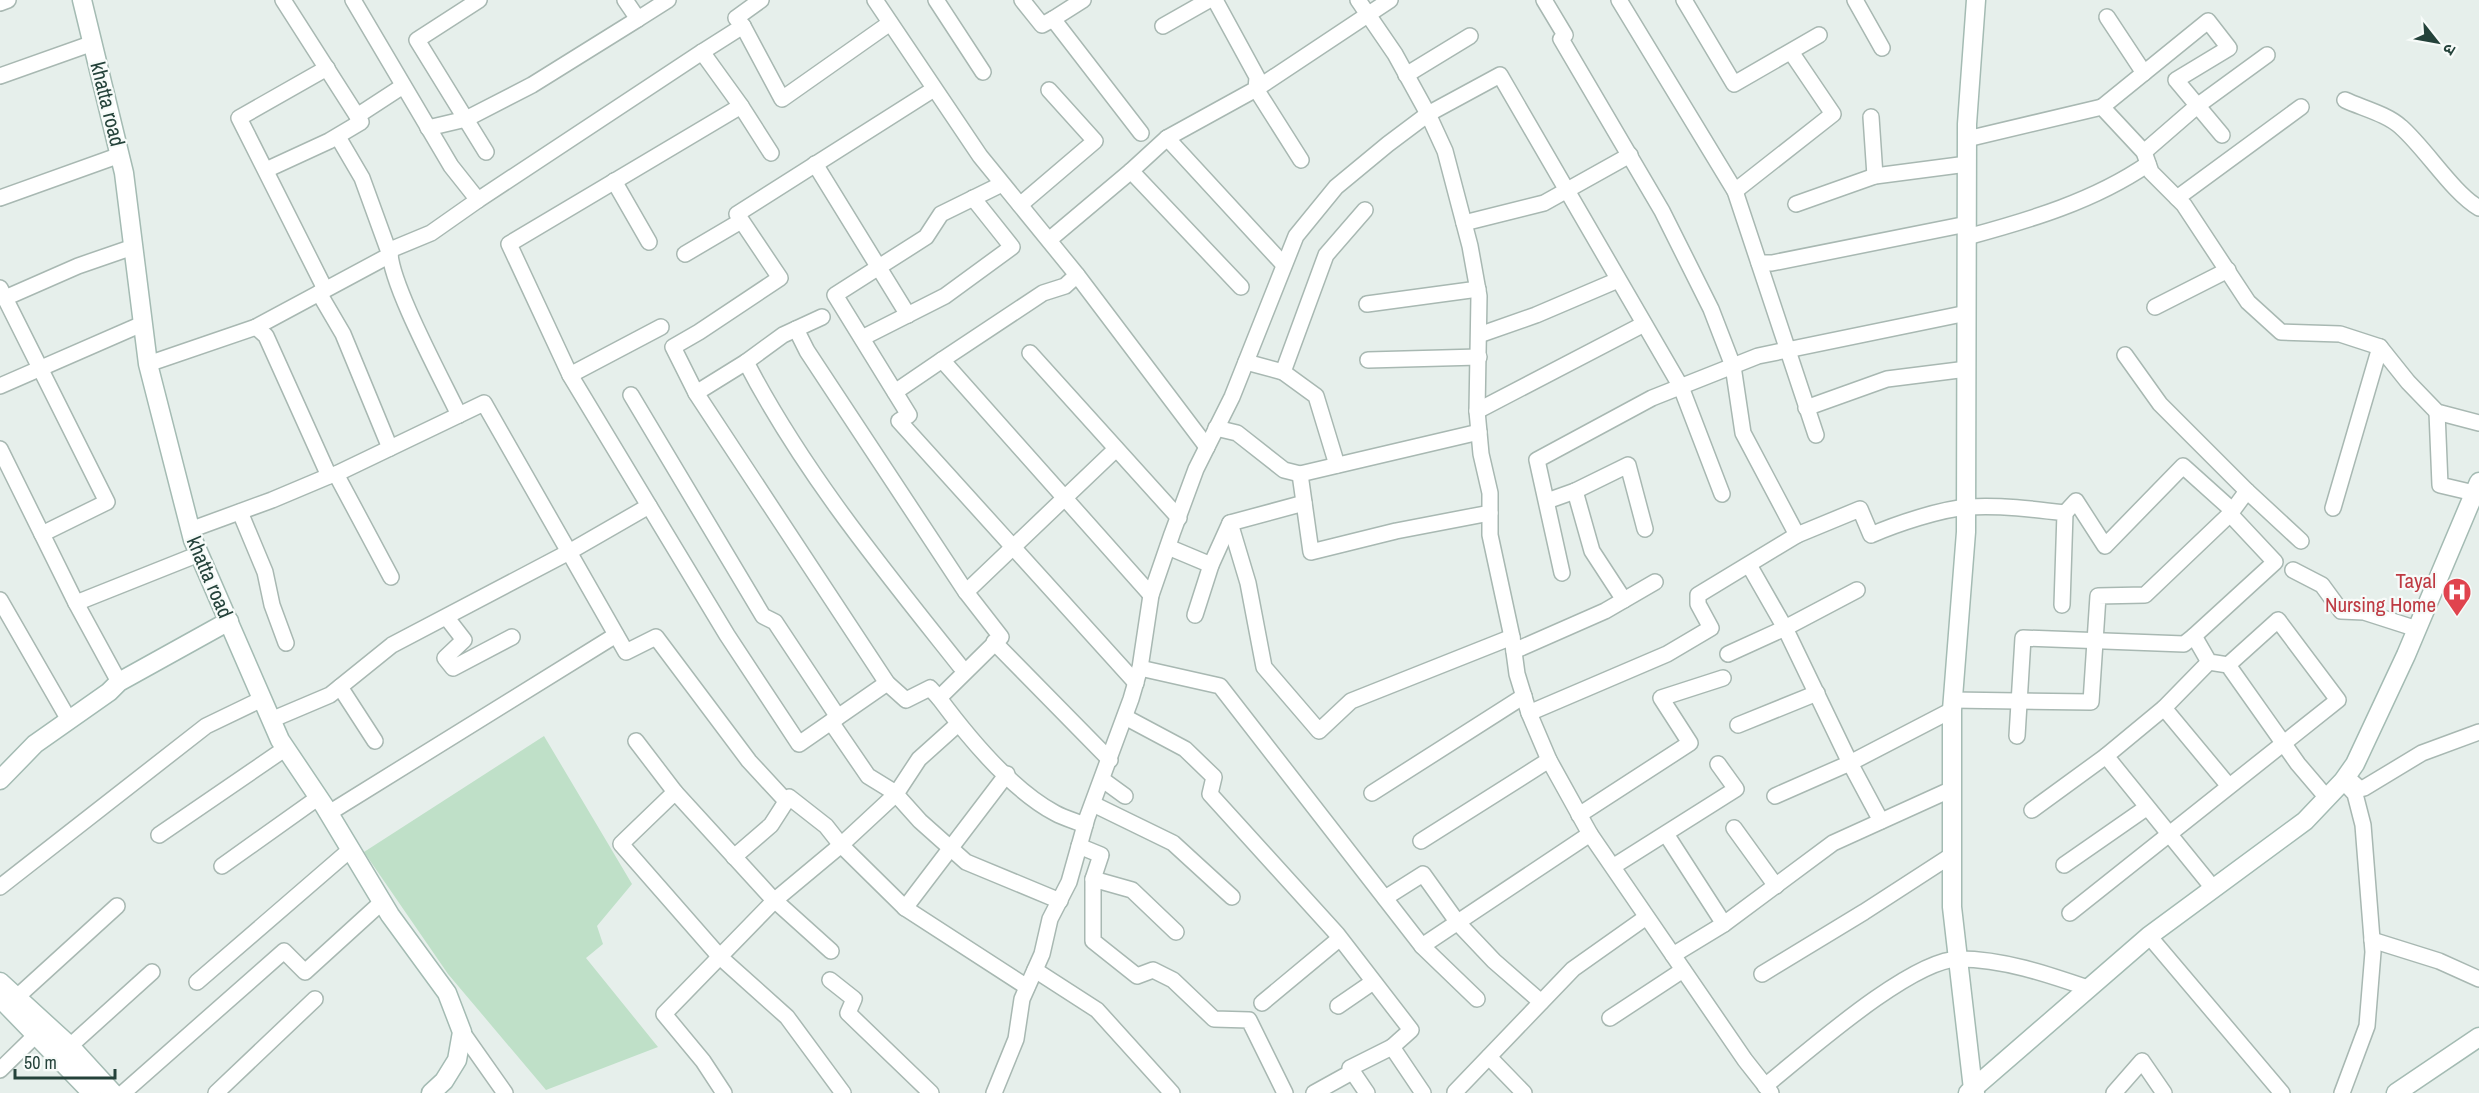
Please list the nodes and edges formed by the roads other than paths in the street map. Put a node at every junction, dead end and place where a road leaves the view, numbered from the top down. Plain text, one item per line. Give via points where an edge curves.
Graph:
1 (8, 0) edge
2 (82, 0) edge
3 (283, 0) edge
4 (353, 0) edge
5 (479, 0) edge
6 (625, 0) edge
7 (668, 0) edge
8 (761, 0) edge
9 (874, 0) edge
10 (936, 0) edge
11 (1022, 0) edge
12 (1083, 0) edge
13 (1209, 0) edge
14 (1215, 0) edge
15 (1358, 0) edge
16 (1390, 0) edge
17 (1544, 0) edge
18 (1683, 0) edge
19 (1854, 0) edge
20 (1976, 0) edge
21 (0, 3) edge
22 (1626, 3) edge
23 (462, 5) edge
24 (1368, 14) junction
25 (2107, 17) dead end
26 (1053, 19) junction
27 (638, 20) junction
28 (890, 23) junction
29 (743, 26) junction
30 (1163, 26) dead end
31 (1819, 35) dead end
32 (1470, 36) dead end
33 (93, 43) junction
34 (1882, 48) dead end
35 (702, 52) junction
36 (1791, 52) junction
37 (2267, 55) dead end
38 (327, 68) junction
39 (983, 72) dead end
40 (2144, 73) junction
41 (1406, 75) junction
42 (0, 76) edge
43 (403, 86) junction
44 (934, 89) junction
45 (1256, 89) junction
46 (1049, 90) dead end
47 (2345, 100) dead end
48 (741, 106) junction
49 (2197, 106) junction
50 (2102, 107) junction
51 (2301, 107) dead end
52 (1428, 114) junction
53 (357, 116) junction
54 (1872, 117) dead end
55 (466, 119) junction
56 (428, 128) junction
57 (1142, 133) dead end
58 (2222, 135) dead end
59 (338, 136) junction
60 (1167, 138) junction
61 (1967, 139) junction
62 (486, 152) dead end
63 (771, 153) dead end
64 (120, 155) junction
65 (1630, 155) junction
66 (2146, 158) junction
67 (1301, 160) dead end
68 (815, 164) junction
69 (1967, 164) junction
70 (266, 170) junction
71 (1131, 171) junction
72 (1875, 176) junction
73 (614, 182) junction
74 (1002, 184) junction
75 (1567, 190) junction
76 (1735, 191) junction
77 (0, 198) edge
78 (973, 198) junction
79 (2177, 198) junction
80 (478, 201) junction
81 (1796, 204) dead end
82 (1020, 206) junction
83 (2479, 208) edge
84 (1365, 210) dead end
85 (741, 221) junction
86 (1464, 223) junction
87 (1967, 230) junction
88 (1049, 240) junction
89 (648, 242) dead end
90 (133, 247) junction
91 (685, 254) dead end
92 (390, 255) junction
93 (1759, 263) junction
94 (1284, 265) junction
95 (878, 268) junction
96 (2228, 270) junction
97 (1077, 275) junction
98 (1618, 280) junction
99 (1241, 287) dead end
100 (1478, 289) junction
101 (322, 291) junction
102 (3, 293) edge
103 (1367, 304) dead end
104 (2155, 307) dead end
105 (1967, 313) junction
106 (908, 315) junction
107 (822, 317) dead end
108 (142, 324) junction
109 (1644, 324) junction
110 (256, 327) junction
111 (661, 327) dead end
112 (796, 329) junction
113 (1479, 335) junction
114 (862, 338) junction
115 (2380, 347) junction
116 (1787, 350) junction
117 (1030, 353) dead end
118 (2125, 356) dead end
119 (1479, 357) junction
120 (942, 360) junction
121 (1368, 360) dead end
122 (746, 362) junction
123 (1246, 362) junction
124 (148, 364) junction
125 (1733, 366) junction
126 (40, 368) junction
127 (1967, 369) junction
128 (1283, 372) junction
129 (570, 375) junction
130 (0, 386) edge
131 (1681, 387) junction
132 (895, 392) junction
133 (696, 393) junction
134 (631, 395) dead end
135 (1806, 408) junction
136 (1477, 411) junction
137 (2437, 412) junction
138 (459, 415) junction
139 (2479, 423) edge
140 (1216, 428) junction
141 (1479, 432) junction
142 (1816, 435) dead end
143 (1207, 447) junction
144 (390, 448) junction
145 (0, 449) edge
146 (1116, 449) junction
147 (1337, 465) junction
148 (1300, 474) junction
149 (333, 475) junction
150 (2477, 488) edge
151 (1575, 490) junction
152 (2247, 491) junction
153 (1722, 494) dead end
154 (1063, 497) junction
155 (1547, 501) junction
156 (1304, 503) junction
157 (649, 506) junction
158 (1966, 507) junction
159 (2333, 508) dead end
160 (240, 512) junction
161 (2231, 512) junction
162 (1490, 513) junction
163 (2065, 513) junction
164 (1179, 518) junction
165 (1230, 523) junction
166 (1646, 529) dead end
167 (190, 530) junction
168 (42, 534) junction
169 (1797, 535) junction
170 (2301, 541) dead end
171 (1168, 547) junction
172 (1014, 549) junction
173 (569, 552) junction
174 (199, 554) junction
175 (1211, 565) junction
176 (1749, 565) junction
177 (2293, 570) dead end
178 (1562, 573) dead end
179 (390, 577) dead end
180 (1655, 582) dead end
181 (1857, 590) dead end
182 (966, 592) junction
183 (1151, 596) junction
184 (0, 600) edge
185 (1624, 600) junction
186 (76, 603) junction
187 (2062, 605) dead end
188 (1195, 615) dead end
189 (447, 618) junction
190 (229, 621) junction
191 (1785, 628) junction
192 (2417, 629) junction
193 (616, 635) junction
194 (2194, 636) junction
195 (512, 637) dead end
196 (2096, 641) junction
197 (994, 642) junction
198 (286, 643) dead end
199 (1513, 644) junction
200 (1728, 654) dead end
201 (2209, 662) junction
202 (2228, 665) junction
203 (960, 666) dead end
204 (1140, 668) junction
205 (1723, 678) dead end
206 (119, 682) junction
207 (887, 683) junction
208 (1136, 683) junction
209 (340, 687) junction
210 (1816, 693) junction
211 (1524, 696) junction
212 (939, 698) junction
213 (262, 699) junction
214 (2017, 701) junction
215 (1952, 705) junction
216 (2164, 708) junction
217 (1529, 713) junction
218 (1125, 717) junction
219 (835, 719) junction
220 (69, 720) junction
221 (271, 720) junction
222 (958, 724) junction
223 (1738, 725) dead end
224 (2479, 732) edge
225 (2017, 736) dead end
226 (375, 741) dead end
227 (636, 741) dead end
228 (2284, 744) junction
229 (286, 748) junction
230 (2106, 756) junction
231 (1110, 760) junction
232 (1549, 760) junction
233 (1850, 763) junction
234 (1718, 765) dead end
235 (1007, 774) junction
236 (2344, 779) junction
237 (0, 780) edge
238 (1103, 780) junction
239 (2228, 785) junction
240 (1952, 789) junction
241 (675, 792) junction
242 (896, 794) junction
243 (1372, 794) dead end
244 (1125, 796) dead end
245 (1776, 796) dead end
246 (319, 797) junction
247 (2327, 798) junction
248 (786, 801) junction
249 (1093, 804) junction
250 (2146, 808) junction
251 (2032, 810) dead end
252 (329, 813) junction
253 (1580, 815) junction
254 (1881, 821) junction
255 (1085, 825) junction
256 (1734, 828) dead end
257 (1590, 834) junction
258 (1666, 834) junction
259 (159, 835) dead end
260 (2169, 835) junction
261 (1421, 841) dead end
262 (840, 845) junction
263 (1079, 846) junction
264 (950, 848) junction
265 (351, 849) junction
266 (1952, 855) junction
267 (734, 856) junction
268 (2064, 865) dead end
269 (222, 866) dead end
270 (1614, 866) junction
271 (1093, 879) junction
272 (1776, 886) junction
273 (0, 887) edge
274 (2213, 888) junction
275 (1232, 897) dead end
276 (1385, 898) junction
277 (775, 900) junction
278 (1060, 901) junction
279 (382, 902) junction
280 (117, 906) dead end
281 (905, 908) junction
282 (2070, 913) dead end
283 (1645, 918) junction
284 (1458, 923) junction
285 (1724, 924) junction
286 (1176, 932) dead end
287 (2149, 936) junction
288 (1339, 939) junction
289 (2372, 940) junction
290 (1422, 946) junction
291 (831, 951) dead end
292 (1673, 955) junction
293 (720, 957) junction
294 (1958, 959) junction
295 (1035, 970) junction
296 (1683, 970) junction
297 (152, 972) dead end
298 (1762, 974) dead end
299 (2479, 979) edge
300 (830, 980) dead end
301 (0, 982) edge
302 (197, 982) dead end
303 (1373, 982) junction
304 (1027, 987) junction
305 (2088, 988) junction
306 (8, 997) edge
307 (315, 999) dead end
308 (1477, 999) dead end
309 (1541, 1002) junction
310 (1262, 1003) dead end
311 (1338, 1006) dead end
312 (1610, 1018) dead end
313 (41, 1030) junction
314 (462, 1032) junction
315 (2479, 1036) edge
316 (70, 1046) junction
317 (1392, 1047) junction
318 (1489, 1057) junction
319 (0, 1070) edge
320 (1352, 1071) junction
321 (1768, 1089) edge
322 (1455, 1092) edge
323 (1972, 1092) edge
324 (92, 1093) edge
325 (114, 1093) edge
326 (123, 1093) edge
327 (216, 1093) edge
328 (431, 1093) edge
329 (505, 1093) edge
330 (724, 1093) edge
331 (843, 1093) edge
332 (931, 1093) edge
333 (994, 1093) edge
334 (1172, 1093) edge
335 (1285, 1093) edge
336 (1314, 1093) edge
337 (1367, 1093) edge
338 (1423, 1093) edge
339 (1524, 1093) edge
340 (2114, 1093) edge
341 (2164, 1093) edge
342 (2282, 1093) edge
343 (2342, 1093) edge
344 (2396, 1093) edge

1 - 21 street
2 - 33 street, khatta road
3 - 38 street
4 - 43 street
5 - 23 street
6 - 27 street
7 - 27 street
8 - 29 street via 736,18
9 - 28 street
10 - 39 street
11 - 26 street via 1042,25
12 - 26 street
13 - 30 street
14 - 45 street via 1257,77
15 - 24 street
16 - 24 street
17 - 65 street via 1566,35 1562,39
18 - 36 street via 1734,84
19 - 34 street
20 - 61 street
22 - 76 street
23 - 55 street via 417,40
24 - 41 street
24 - 45 street
25 - 40 street
26 - 57 street
27 - 55 street via 532,85
28 - 29 street via 782,99
28 - 44 street
29 - 35 street
31 - 36 street
32 - 41 street
33 - 42 street
33 - 64 street, khatta road
35 - 48 street
35 - 80 street
36 - 76 street via 1833,114
37 - 49 street
38 - 53 street
38 - 70 street via 239,118
40 - 49 street via 2208,21 2229,48 2176,80
40 - 50 street
41 - 52 street
43 - 53 street
43 - 56 street
44 - 68 street
44 - 74 street
45 - 60 street
45 - 67 street
46 - 82 street via 1095,141
47 - 83 street via 2399,125 2467,201
48 - 63 street
48 - 73 street
49 - 58 street
49 - 66 street
50 - 61 street
50 - 66 street
51 - 79 street
52 - 75 street via 1500,75
52 - 86 street via 1445,151
52 - 94 street via 1336,187 1296,236
53 - 59 street via 361,122
54 - 72 street
55 - 56 street
55 - 62 street
56 - 80 street
59 - 70 street
59 - 92 street via 362,178
60 - 71 street
60 - 94 street
61 - 69 street
64 - 77 street
64 - 90 street, khatta road
65 - 75 street
65 - 125 street via 1711,309
66 - 79 street via 2151,172
66 - 87 street via 2119,184 2034,218
68 - 85 street via 737,214
68 - 95 street
69 - 72 street
69 - 87 street
70 - 101 street
71 - 88 street
71 - 99 street
72 - 81 street
73 - 89 street
73 - 129 street via 509,244
74 - 78 street
74 - 82 street
75 - 86 street via 1544,203
75 - 98 street
76 - 93 street
78 - 95 street via 941,214 926,237
78 - 106 street via 1012,246 945,296
79 - 96 street
80 - 92 street via 431,233 390,250
82 - 88 street
84 - 128 street via 1326,255
85 - 91 street
85 - 133 street via 780,278 673,346
86 - 100 street
87 - 93 street
87 - 105 street
88 - 97 street
90 - 102 street
90 - 108 street, khatta road
92 - 101 street
92 - 138 street via 410,312
93 - 116 street
94 - 123 street
95 - 106 street
95 - 114 street via 835,295
96 - 104 street
96 - 115 street via 2248,302 2281,332 2340,333
97 - 120 street
97 - 143 street
98 - 109 street
98 - 113 street
100 - 103 street
100 - 113 street
101 - 110 street
101 - 144 street
102 - 126 street
105 - 116 street
105 - 127 street
106 - 114 street
107 - 112 street
108 - 124 street, khatta road
108 - 126 street
109 - 131 street
109 - 136 street
110 - 124 street
110 - 149 street via 266,336
111 - 129 street
112 - 122 street
112 - 182 street
113 - 119 street
114 - 132 street
115 - 137 street
115 - 159 street
116 - 125 street
116 - 135 street
117 - 146 street
118 - 152 street via 2160,404
119 - 121 street
119 - 136 street
120 - 132 street
120 - 154 street
122 - 133 street
122 - 203 street via 774,415 842,513
123 - 128 street
123 - 140 street
124 - 167 street, khatta road
125 - 131 street
125 - 169 street via 1743,434
126 - 130 street
126 - 168 street via 107,502
127 - 135 street via 1887,379
127 - 158 street
128 - 147 street via 1316,396
129 - 157 street
131 - 153 street
131 - 155 street via 1652,398 1537,459
132 - 172 street via 909,414 899,422
133 - 207 street
134 - 219 street via 763,616 775,622
135 - 142 street
136 - 141 street
137 - 139 street
137 - 150 street via 2440,485
138 - 144 street
138 - 173 street via 484,404
140 - 143 street
140 - 148 street via 1237,433 1284,470
141 - 147 street
141 - 162 street
143 - 164 street
144 - 149 street
145 - 168 street
146 - 154 street
146 - 164 street
147 - 148 street
148 - 156 street
149 - 160 street
149 - 179 street
150 - 192 street
151 - 155 street
151 - 166 street via 1628,465
151 - 185 street via 1592,551
152 - 161 street
152 - 170 street
154 - 172 street
154 - 183 street
155 - 178 street
156 - 162 street via 1311,552
156 - 165 street
157 - 173 street
157 - 219 street via 799,744
158 - 163 street via 2024,507
158 - 169 street via 1870,535 1860,509
158 - 215 street
160 - 167 street
160 - 198 street via 265,572
161 - 163 street via 2183,466 2106,546 2076,501
161 - 194 street via 2275,562
161 - 196 street via 2145,596 2098,596
162 - 199 street via 1490,535
163 - 187 street
164 - 171 street
165 - 175 street
165 - 199 street via 1248,583 1264,667 1319,731 1351,701
167 - 174 street, khatta road
168 - 186 street
169 - 176 street
171 - 175 street
171 - 183 street
172 - 182 street
172 - 208 street
173 - 189 street
173 - 193 street
174 - 186 street
174 - 190 street, khatta road
175 - 188 street
176 - 191 street
176 - 217 street via 1698,595 1698,604 1711,628 1667,654
177 - 192 street via 2322,585 2341,611 2364,612
180 - 185 street
181 - 191 street
182 - 197 street via 1001,637
183 - 204 street
184 - 220 street
185 - 199 street
186 - 206 street
189 - 195 street via 464,640 445,658 453,668
189 - 209 street via 392,645
190 - 206 street
190 - 213 street, khatta road
191 - 200 street
191 - 210 street
192 - 236 street via 2355,764
193 - 248 street via 626,652 656,637 749,761
193 - 252 street
194 - 196 street via 2184,644
194 - 201 street
196 - 214 street via 2091,702
196 - 214 street via 2023,638
197 - 212 street
197 - 231 street
199 - 211 street
201 - 202 street
201 - 216 street
202 - 228 street
202 - 228 street via 2278,620 2338,700
204 - 208 street
204 - 276 street via 1220,686
205 - 253 street via 1661,698 1690,743
206 - 220 street
207 - 212 street via 906,700 930,688
207 - 219 street
208 - 218 street
209 - 221 street
209 - 226 street
210 - 223 street
210 - 233 street
211 - 217 street
211 - 243 street
212 - 222 street
213 - 221 street, khatta road
213 - 273 street via 206,726
214 - 215 street
214 - 225 street
215 - 233 street
215 - 240 street
216 - 230 street
216 - 239 street
217 - 232 street
218 - 231 street
218 - 288 street via 1185,749 1214,777 1210,794
219 - 242 street via 868,776
220 - 237 street via 35,744
221 - 229 street, khatta road
222 - 235 street
222 - 242 street via 919,759
224 - 236 street via 2422,753 2364,789
227 - 241 street
228 - 239 street
228 - 247 street
229 - 246 street, khatta road
229 - 259 street
230 - 250 street
230 - 251 street
231 - 238 street
232 - 253 street
232 - 261 street
233 - 245 street
233 - 254 street
234 - 258 street via 1736,789
235 - 255 street via 1054,812
235 - 264 street
236 - 247 street
236 - 289 street via 2355,794 2363,825
238 - 244 street
238 - 249 street
239 - 260 street
240 - 254 street
240 - 266 street
241 - 267 street
241 - 293 street via 621,844
242 - 262 street
242 - 264 street
246 - 252 street, khatta road
246 - 269 street
247 - 274 street via 2305,821
248 - 262 street via 789,796 826,826
248 - 267 street via 771,825
249 - 255 street
249 - 275 street via 1173,843
250 - 260 street
250 - 268 street
252 - 265 street, khatta road
253 - 257 street
254 - 272 street via 1833,843
255 - 263 street
256 - 272 street
257 - 270 street
257 - 284 street
258 - 270 street
258 - 285 street
260 - 274 street
260 - 282 street
262 - 277 street
262 - 281 street
263 - 271 street via 1101,855
263 - 278 street
264 - 278 street via 966,862
264 - 281 street
265 - 279 street, khatta road
265 - 302 street
266 - 294 street
266 - 298 street
267 - 277 street
270 - 283 street
271 - 286 street via 1132,890
271 - 335 street via 1093,941 1137,976 1153,970 1173,980 1214,1018 1249,1020
272 - 285 street
274 - 287 street
276 - 284 street via 1423,874
276 - 290 street
277 - 291 street
277 - 293 street
278 - 295 street via 1050,919
279 - 314 street, khatta road via 447,993
279 - 326 street via 305,972 284,951
280 - 306 street
281 - 304 street
283 - 292 street
283 - 309 street via 1573,969
284 - 290 street
284 - 309 street
285 - 292 street
287 - 305 street
287 - 342 street
288 - 303 street
288 - 310 street
289 - 299 street via 2439,961
289 - 343 street via 2367,1026
290 - 308 street
292 - 296 street
293 - 330 street via 664,1014
293 - 331 street via 787,1017
294 - 305 street via 2034,969
294 - 321 street via 1896,983
294 - 323 street
295 - 304 street
295 - 334 street via 1097,1010
296 - 312 street
296 - 321 street
297 - 316 street
300 - 332 street via 854,999 848,1013
301 - 306 street
303 - 311 street
303 - 317 street via 1411,1030
304 - 333 street via 1016,1039
305 - 323 street
306 - 313 street
307 - 327 street
309 - 318 street
313 - 316 street
313 - 319 street
313 - 324 street
314 - 328 street via 456,1060 444,1081
314 - 329 street
315 - 344 street
316 - 325 street
317 - 320 street via 1350,1068
317 - 338 street
318 - 322 street
318 - 339 street
320 - 336 street
320 - 337 street
340 - 341 street via 2142,1061

